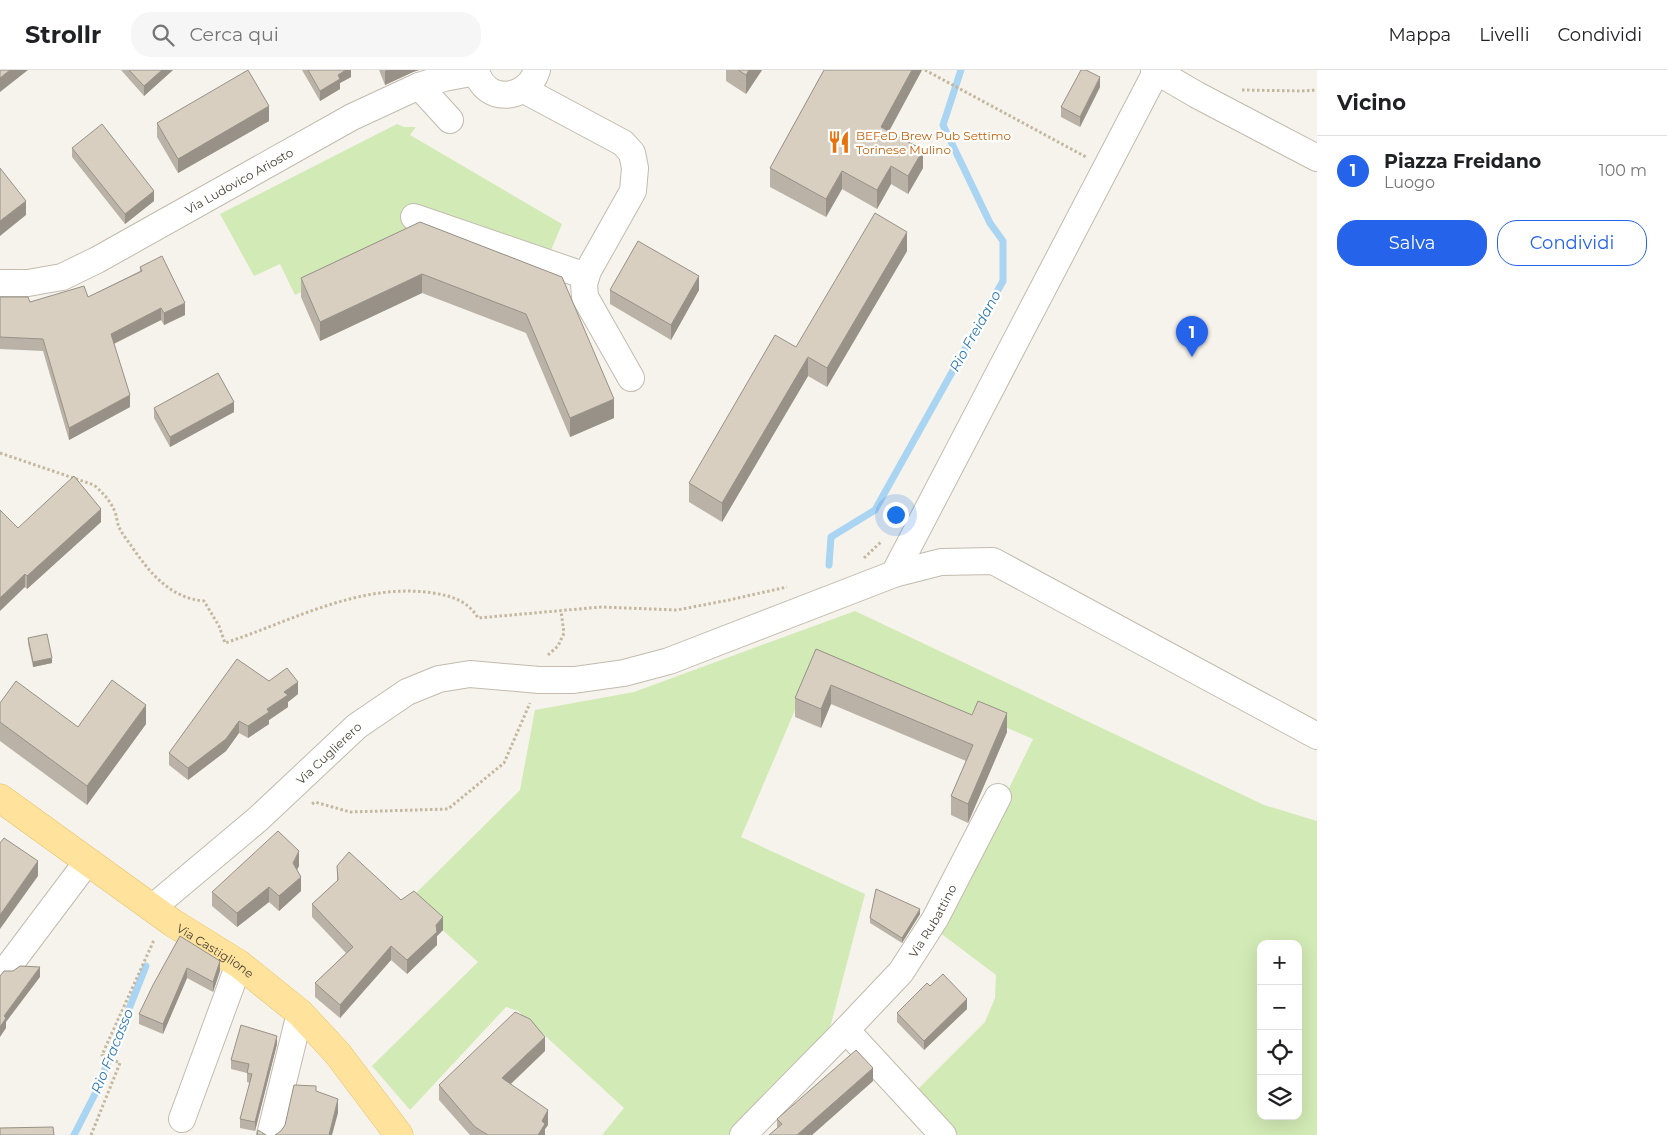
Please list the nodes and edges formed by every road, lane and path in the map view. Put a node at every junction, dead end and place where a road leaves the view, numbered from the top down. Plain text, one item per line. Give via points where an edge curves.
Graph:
1 (925, 70) edge
2 (476, 71) edge
3 (1155, 71) edge
4 (530, 80) edge
5 (419, 86) junction
6 (1235, 90) dead end
7 (1317, 90) edge
8 (450, 120) dead end
9 (1317, 158) edge
10 (1091, 159) dead end
11 (414, 217) dead end
12 (586, 276) junction
13 (0, 283) edge
14 (631, 378) dead end
15 (0, 454) edge
16 (888, 536) dead end
17 (857, 562) dead end
18 (894, 574) junction
19 (792, 586) dead end
20 (561, 610) junction
21 (539, 680) junction
22 (1317, 736) edge
23 (998, 797) dead end
24 (0, 798) edge
25 (308, 808) dead end
26 (87, 862) junction
27 (162, 916) junction
28 (239, 964) junction
29 (8, 967) dead end
30 (300, 1013) junction
31 (846, 1030) junction
32 (182, 1119) dead end
33 (91, 1135) edge
34 (270, 1135) edge
35 (399, 1135) edge
36 (742, 1135) edge
37 (943, 1135) edge

1 - 10 path
2 - 4 street, Via Ludovico Ariosto via 481,83 501,95 513,95
2 - 5 street, Via Ludovico Ariosto
3 - 9 street
3 - 18 street
4 - 12 street via 623,143 632,153 635,168 633,190
5 - 8 street
5 - 13 street, Via Ludovico Ariosto via 352,117 62,277 28,283
6 - 7 path
11 - 12 street
12 - 14 street via 586,297
15 - 20 path via 94,485 106,494 119,528 141,560 167,588 183,597 204,601 225,643 358,596 392,591 450,596 464,602 478,618
16 - 17 path
18 - 21 street, Via Cuglierero via 669,661 624,673 574,680
18 - 22 street, Via Cuglierero via 941,562 993,561
19 - 20 path via 677,610 601,607
20 - 21 path via 564,633 544,662
21 - 25 path via 504,763 448,809 350,812 315,802
21 - 27 street, Via Cuglierero via 470,674 439,679 407,692 357,726
23 - 31 street, Via Rubattino via 936,919 902,972
24 - 26 main road, Via Castiglione
26 - 27 main road, Via Castiglione
26 - 29 street
27 - 28 main road, Via Castiglione
27 - 33 path via 102,1055 120,1063
28 - 30 main road, Via Castiglione
28 - 32 street
30 - 34 street
30 - 35 main road, Via Castiglione via 338,1054
31 - 36 street, Via Rubattino
31 - 37 street

